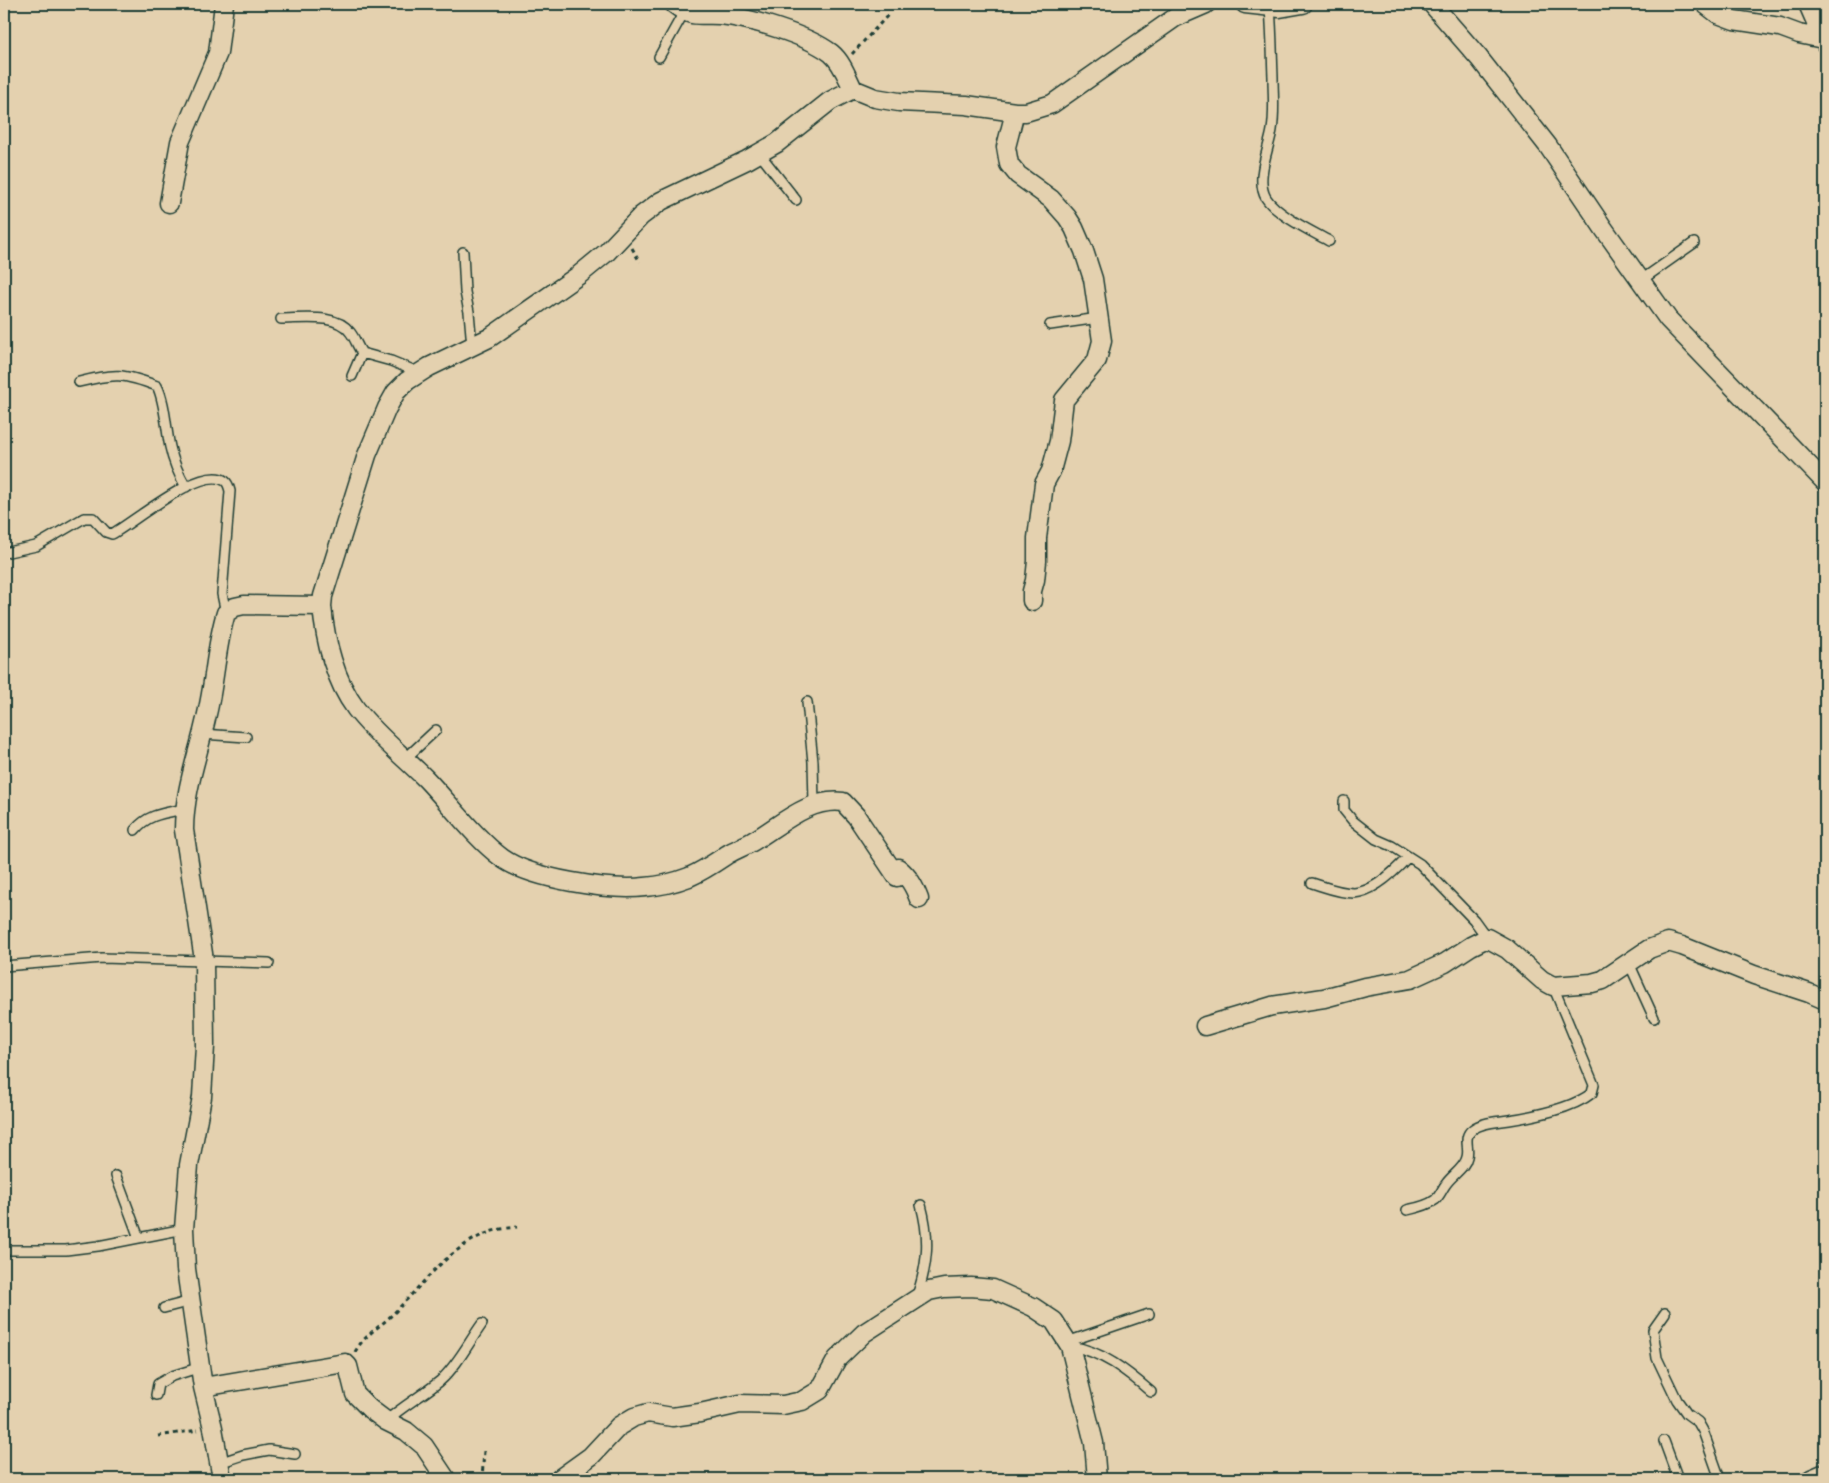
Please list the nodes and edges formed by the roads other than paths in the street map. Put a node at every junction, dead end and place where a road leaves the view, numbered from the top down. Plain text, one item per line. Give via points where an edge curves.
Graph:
1 (224, 4) edge
2 (1206, 4) edge
3 (1246, 4) edge
4 (1303, 4) edge
5 (1432, 4) edge
6 (1705, 4) edge
7 (1808, 4) edge
8 (1270, 8) junction
9 (690, 9) edge
10 (1824, 41) edge
11 (659, 57) dead end
12 (853, 89) junction
13 (1015, 112) junction
14 (758, 153) junction
15 (796, 200) dead end
16 (169, 203) dead end
17 (1329, 240) dead end
18 (1694, 243) dead end
19 (463, 252) dead end
20 (1640, 281) junction
21 (1099, 318) junction
22 (281, 319) dead end
23 (1050, 325) dead end
24 (472, 346) junction
25 (362, 353) junction
26 (420, 373) junction
27 (352, 376) dead end
28 (79, 382) dead end
29 (1825, 482) edge
30 (186, 487) junction
31 (4, 553) edge
32 (1032, 601) dead end
33 (322, 606) junction
34 (226, 613) junction
35 (807, 702) dead end
36 (436, 730) dead end
37 (202, 734) junction
38 (246, 737) dead end
39 (406, 758) junction
40 (1344, 801) dead end
41 (814, 804) junction
42 (184, 809) junction
43 (135, 830) dead end
44 (1408, 857) junction
45 (1312, 883) dead end
46 (919, 899) dead end
47 (1487, 938) junction
48 (204, 960) junction
49 (1629, 963) junction
50 (269, 964) dead end
51 (4, 966) edge
52 (1553, 986) junction
53 (1825, 1000) edge
54 (1654, 1018) dead end
55 (1204, 1026) dead end
56 (116, 1176) dead end
57 (921, 1205) dead end
58 (1407, 1210) dead end
59 (184, 1229) junction
60 (139, 1238) junction
61 (4, 1250) edge
62 (917, 1298) junction
63 (191, 1301) junction
64 (164, 1308) dead end
65 (1665, 1313) dead end
66 (1149, 1314) dead end
67 (482, 1324) dead end
68 (1069, 1344) junction
69 (201, 1367) junction
70 (203, 1387) junction
71 (1151, 1392) dead end
72 (156, 1395) dead end
73 (386, 1421) junction
74 (1664, 1441) dead end
75 (295, 1454) dead end
76 (221, 1471) edge
77 (1825, 1473) edge
78 (446, 1479) edge
79 (559, 1479) edge
80 (1097, 1479) edge
81 (1678, 1479) edge
82 (1720, 1479) edge
83 (1811, 1479) edge

1 - 16 street via 218,54 180,142
2 - 13 street via 1176,17 1052,104
3 - 8 street
4 - 8 street
5 - 20 street via 1548,146
6 - 10 street via 1734,20 1780,27
7 - 10 street
8 - 17 lane via 1274,112 1262,186 1266,198 1291,221
9 - 11 lane
9 - 12 street via 739,18 812,42 832,54
12 - 13 street via 875,98 900,102 966,104
12 - 14 street via 830,101 777,143
13 - 21 street via 1006,147 1009,164 1018,175 1051,199 1074,228 1093,279
14 - 15 lane
14 - 24 street via 660,201 579,275 489,338
18 - 20 lane
19 - 24 lane
20 - 29 street via 1668,319
21 - 23 lane
21 - 32 street via 1100,352 1064,400 1059,442 1044,484
22 - 25 lane via 338,322 349,330
24 - 26 street
25 - 26 lane
25 - 27 lane
26 - 33 street via 396,392 367,455
28 - 30 lane via 106,375 124,375 157,386 162,394 170,449
30 - 31 lane via 162,499 112,534 93,518 84,518 36,546
30 - 34 lane via 214,478 223,479 230,491 222,594
33 - 34 street via 244,605
33 - 39 street via 330,650 356,709
34 - 37 street
35 - 41 lane
36 - 39 lane
37 - 38 lane
37 - 42 street
39 - 41 street via 503,859 558,879 597,885 645,887 690,876
40 - 44 lane via 1344,810 1353,821
41 - 46 street via 830,800 843,802 897,876 898,868 907,875
42 - 43 lane via 152,816
42 - 48 street via 184,830
44 - 45 lane via 1395,872 1355,893
44 - 47 lane via 1435,878
47 - 52 street via 1508,949
47 - 55 street via 1410,979 1272,1006
48 - 50 lane
48 - 51 lane via 102,958
48 - 59 street via 202,1097 189,1165
49 - 52 street via 1603,980
49 - 53 street via 1660,944 1675,943
49 - 54 lane
52 - 58 lane via 1594,1085 1592,1093 1567,1106 1474,1128 1466,1142 1467,1159 1436,1199
56 - 60 lane
57 - 62 lane via 927,1226 927,1245 925,1273
59 - 60 lane
59 - 63 street
60 - 61 lane via 66,1250
62 - 68 street via 944,1288 993,1289 1033,1307 1054,1321
62 - 79 street via 864,1333 838,1360 820,1390 802,1401 783,1405 740,1404 672,1417 648,1413 634,1417 619,1426 592,1456
63 - 64 lane
63 - 69 street
65 - 82 lane via 1653,1330 1658,1358 1677,1400 1703,1431
66 - 68 lane
67 - 73 lane via 442,1379
68 - 71 lane via 1108,1359
68 - 80 street via 1094,1443
69 - 70 street
69 - 72 lane via 158,1384
70 - 73 street via 345,1363 355,1394
70 - 76 street
73 - 78 street via 406,1431 424,1446
74 - 81 lane
75 - 76 lane via 269,1450 243,1455
77 - 83 street

